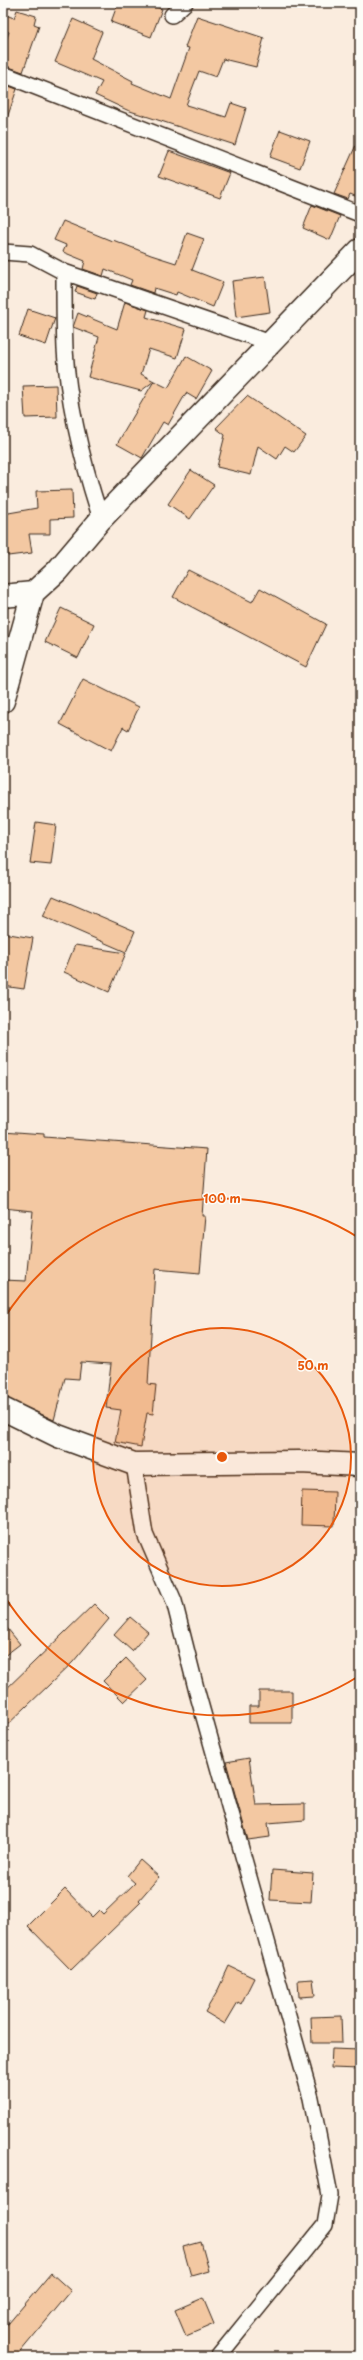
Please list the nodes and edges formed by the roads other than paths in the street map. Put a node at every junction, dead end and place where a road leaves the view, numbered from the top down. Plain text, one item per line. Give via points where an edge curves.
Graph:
1 (185, 3) edge
2 (172, 15) dead end
3 (3, 74) edge
4 (360, 214) edge
5 (360, 250) edge
6 (3, 252) edge
7 (64, 272) junction
8 (271, 343) junction
9 (101, 519) junction
10 (33, 593) junction
11 (3, 596) edge
12 (3, 701) edge
13 (3, 1409) edge
14 (134, 1464) junction
15 (360, 1465) edge
16 (218, 2357) edge

1 - 2 street
3 - 4 street
5 - 8 street
6 - 7 street via 30,254
7 - 8 street
7 - 9 street via 65,350 73,416 86,472
8 - 9 street
9 - 10 street via 57,571
10 - 11 street
10 - 12 street
13 - 14 street via 58,1436
14 - 15 street via 300,1462
14 - 16 street via 145,1534 174,1601 197,1692 311,2098 330,2195 325,2225

